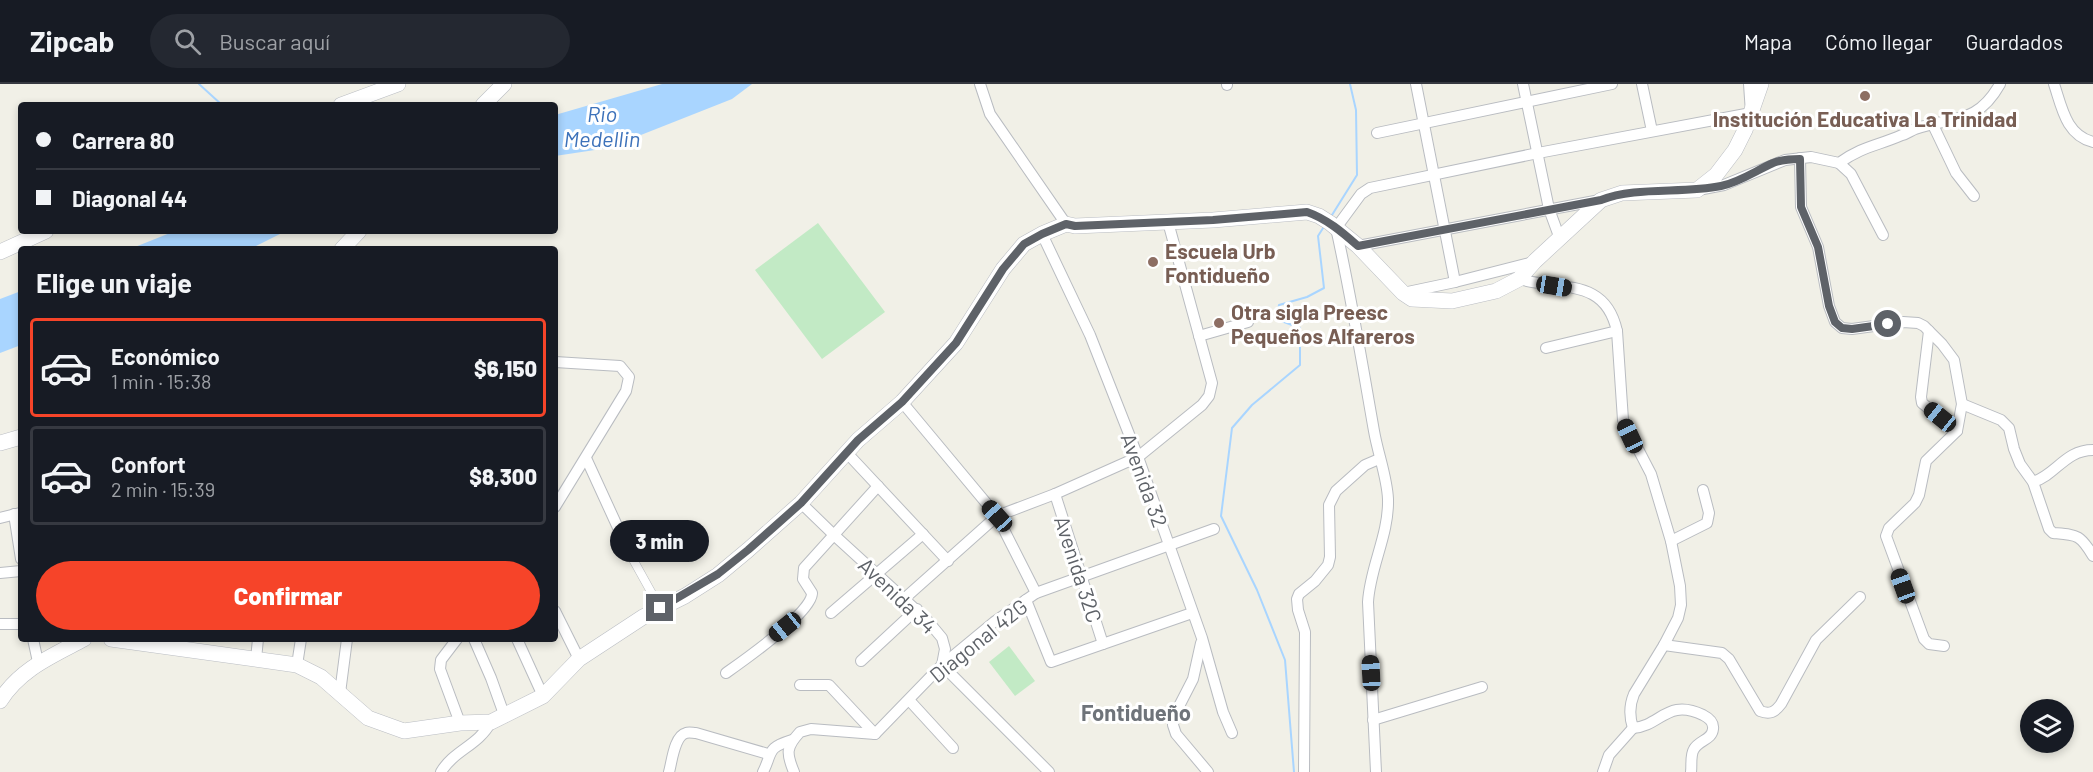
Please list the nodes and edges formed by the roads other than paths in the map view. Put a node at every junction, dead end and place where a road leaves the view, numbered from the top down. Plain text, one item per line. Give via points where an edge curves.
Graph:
1 (398, 84) edge
2 (504, 84) edge
3 (980, 84) edge
4 (1416, 84) edge
5 (1523, 84) edge
6 (1612, 84) edge
7 (1642, 84) edge
8 (1749, 84) edge
9 (1761, 84) edge
10 (2001, 84) edge
11 (2054, 84) edge
12 (348, 102) edge
13 (486, 102) edge
14 (1526, 102) junction
15 (1751, 113) junction
16 (1424, 123) junction
17 (1933, 126) junction
18 (1652, 131) junction
19 (1377, 133) dead end
20 (2093, 142) edge
21 (1538, 153) junction
22 (1800, 159) junction
23 (1839, 163) junction
24 (1433, 174) junction
25 (1697, 190) junction
26 (1974, 196) dead end
27 (1601, 200) junction
28 (1549, 209) junction
29 (1168, 222) junction
30 (1066, 224) junction
31 (1333, 225) junction
32 (1444, 230) junction
33 (39, 234) edge
34 (356, 234) edge
35 (1042, 234) junction
36 (1883, 235) dead end
37 (1560, 239) junction
38 (345, 246) edge
39 (1358, 246) junction
40 (0, 252) edge
41 (1535, 261) junction
42 (1519, 279) junction
43 (1455, 282) junction
44 (1403, 293) junction
45 (1248, 322) dead end
46 (1617, 331) junction
47 (1929, 331) junction
48 (1199, 336) junction
49 (1545, 348) dead end
50 (558, 362) edge
51 (902, 402) junction
52 (1962, 404) junction
53 (1958, 431) junction
54 (18, 438) edge
55 (0, 443) edge
56 (2093, 450) edge
57 (848, 453) junction
58 (1138, 457) junction
59 (586, 458) junction
60 (1379, 459) junction
61 (2033, 482) junction
62 (878, 486) junction
63 (1703, 490) dead end
64 (1055, 494) junction
65 (558, 502) edge
66 (801, 503) junction
67 (17, 513) edge
68 (997, 516) junction
69 (0, 518) edge
70 (1214, 529) dead end
71 (923, 534) junction
72 (834, 535) junction
73 (1671, 541) junction
74 (1168, 546) junction
75 (630, 554) joint
76 (2093, 556) edge
77 (948, 561) junction
78 (18, 570) edge
79 (0, 573) edge
80 (876, 573) junction
81 (1080, 576) junction
82 (1036, 593) junction
83 (1860, 597) dead end
84 (905, 598) junction
85 (656, 599) dead end
86 (1026, 600) junction
87 (917, 609) junction
88 (831, 613) dead end
89 (1192, 613) junction
90 (558, 617) edge
91 (0, 624) edge
92 (18, 624) edge
93 (1202, 638) junction
94 (34, 642) edge
95 (78, 642) edge
96 (161, 642) edge
97 (258, 642) edge
98 (301, 642) edge
99 (347, 642) edge
100 (455, 642) edge
101 (475, 642) edge
102 (518, 642) edge
103 (1103, 644) junction
104 (1664, 645) junction
105 (207, 646) edge
106 (1944, 646) dead end
107 (256, 659) junction
108 (579, 659) junction
109 (38, 662) junction
110 (861, 662) dead end
111 (297, 665) junction
112 (942, 665) junction
113 (726, 673) dead end
114 (800, 685) dead end
115 (1482, 687) dead end
116 (340, 693) junction
117 (543, 696) junction
118 (909, 699) junction
119 (0, 701) edge
120 (498, 719) junction
121 (1373, 720) junction
122 (460, 723) junction
123 (1633, 729) junction
124 (1232, 732) dead end
125 (875, 734) junction
126 (792, 740) junction
127 (953, 748) dead end
128 (768, 754) junction
129 (441, 772) edge
130 (669, 772) edge
131 (763, 772) edge
132 (794, 772) edge
133 (1048, 772) edge
134 (1208, 772) edge
135 (1304, 772) edge
136 (1376, 772) edge
137 (1603, 772) edge
138 (1691, 772) edge

1 - 12 main road
2 - 13 main road
3 - 30 street via 990,114
4 - 16 street
5 - 14 street
6 - 14 street
7 - 18 street
8 - 15 street
9 - 15 main road
10 - 17 street via 1976,112
11 - 20 street via 2069,125 2081,139
14 - 16 street
14 - 21 street
15 - 18 street
15 - 25 main road via 1735,150 1716,175
16 - 19 street
16 - 24 street
17 - 23 street via 1867,146
17 - 26 street via 1956,173
18 - 21 street
21 - 24 street
21 - 28 street
22 - 23 street via 1811,157
22 - 25 street
22 - 47 street via 1801,207 1818,247 1835,322 1852,329 1918,323
23 - 36 street via 1851,174
24 - 31 street via 1370,188
24 - 32 street
25 - 27 main road via 1622,193
27 - 28 street
27 - 37 main road
28 - 32 street
28 - 37 street
29 - 30 main road
29 - 31 main road via 1307,212
29 - 48 street
30 - 35 main road
31 - 39 main road
31 - 60 street via 1352,300
32 - 39 street
32 - 43 street
33 - 40 main road
34 - 38 main road
35 - 51 main road via 1024,244 1003,269 956,343
35 - 58 street, Avenida 32 via 1090,335
37 - 41 main road
39 - 44 main road
41 - 42 main road
41 - 43 street
42 - 44 main road via 1496,291 1452,302 1412,299
42 - 46 street via 1597,295 1614,318
43 - 44 street
45 - 48 street
46 - 49 street
46 - 73 street via 1623,420 1650,474
47 - 52 street via 1954,360
47 - 53 street via 1922,403
48 - 58 street via 1212,383 1209,396
50 - 59 street via 620,366 629,377 626,391
51 - 57 main road
51 - 68 street
52 - 53 street
52 - 61 street via 2001,420 2009,428 2020,464
53 - 106 street via 1926,461 1915,503 1889,528 1886,536 1924,639 1929,644
54 - 55 main road
56 - 61 street via 2064,459 2045,477
57 - 62 street
57 - 66 main road
58 - 64 street
58 - 74 street, Avenida 32
59 - 65 street
59 - 75 street
60 - 121 street via 1388,499 1386,528 1369,583
60 - 135 street via 1365,465 1336,491 1329,505 1328,565 1297,599 1305,632
61 - 76 street via 2050,531 2081,538
62 - 71 street
62 - 72 street
63 - 73 street via 1709,513 1707,523
64 - 68 street
64 - 81 street, Avenida 32C
66 - 72 street, Avenida 34
66 - 108 main road via 718,574
67 - 69 street
68 - 77 street
68 - 82 street
70 - 74 street, Diagonal 42G
71 - 77 street
71 - 80 street
72 - 80 street, Avenida 34
72 - 113 street via 804,568 803,579 812,596 810,602
73 - 104 street via 1681,605
74 - 81 street, Diagonal 42G
74 - 89 street, Avenida 32
75 - 85 street
77 - 84 street
78 - 79 street
80 - 84 street, Avenida 34
80 - 88 street
81 - 82 street, Diagonal 42G
81 - 103 street, Avenida 32C
82 - 86 street, Diagonal 42G
83 - 104 street via 1816,640 1773,712 1760,711 1729,658 1722,653
84 - 87 street, Avenida 34
86 - 103 street via 1050,661
86 - 112 street, Diagonal 42G
87 - 110 street
87 - 112 street, Avenida 34 via 942,638
89 - 93 street, Avenida 32
89 - 103 street
90 - 108 street
91 - 92 street
93 - 124 street, Avenida 32
93 - 134 street via 1193,679 1173,725
94 - 109 street
95 - 109 main road
96 - 105 main road
97 - 107 street
98 - 111 street
99 - 116 street
100 - 122 street via 441,660 440,669
101 - 120 street via 491,678
102 - 117 street
104 - 123 street via 1630,702
105 - 107 main road
107 - 111 main road
108 - 117 main road
109 - 119 main road via 17,679
111 - 116 main road via 321,677
112 - 118 street, Diagonal 42G
112 - 133 street
114 - 125 street via 829,684
115 - 121 street
116 - 122 main road via 368,718 404,731
117 - 120 main road
118 - 125 street, Diagonal 42G
118 - 127 street
120 - 122 main road
120 - 129 street
121 - 136 street
123 - 137 street via 1609,755
123 - 138 street via 1672,710 1706,716 1713,732 1694,749
125 - 126 street via 811,729
126 - 128 street
126 - 132 street via 788,757
128 - 130 street via 686,733 676,744
128 - 131 street

